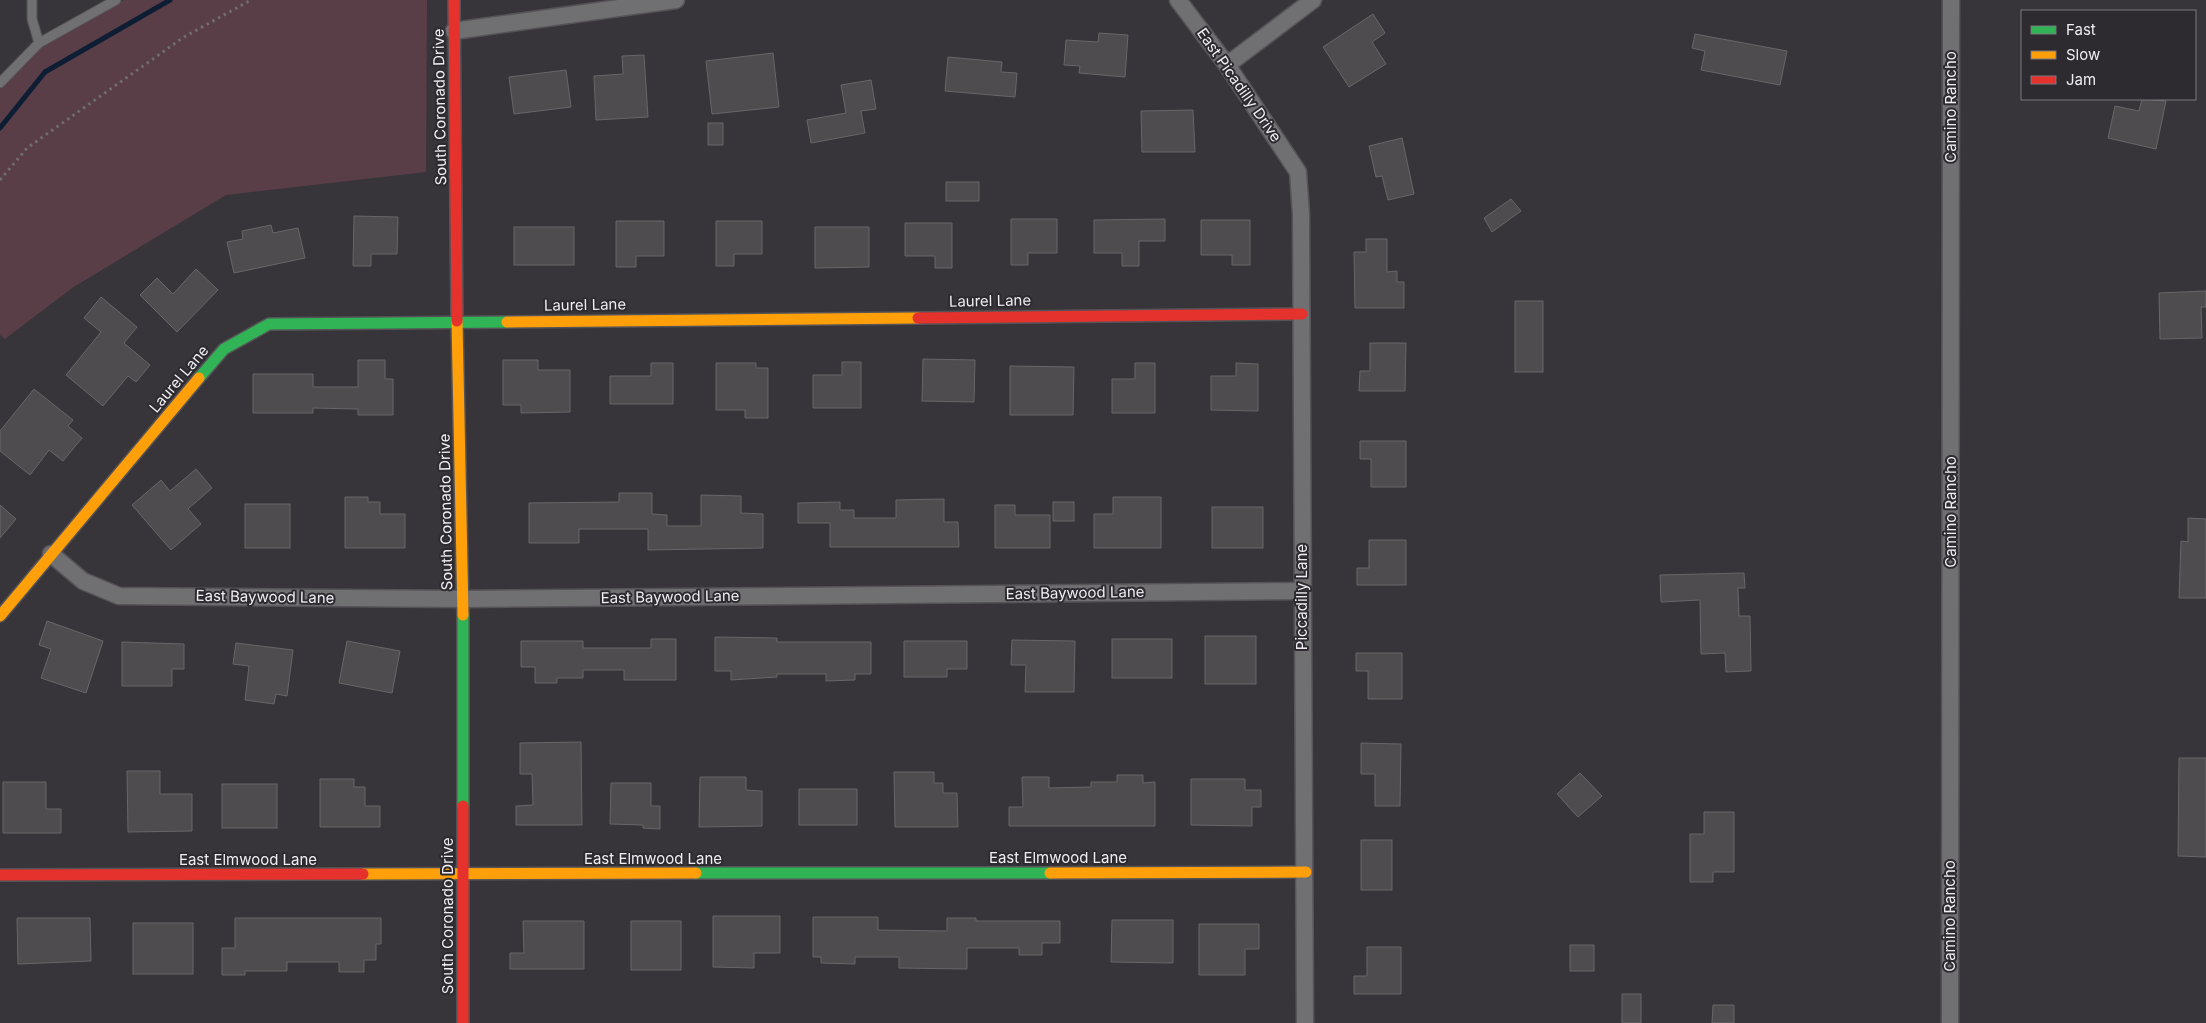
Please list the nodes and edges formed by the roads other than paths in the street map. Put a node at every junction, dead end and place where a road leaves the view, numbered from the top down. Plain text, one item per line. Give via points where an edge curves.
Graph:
1 (32, 0) edge
2 (116, 0) edge
3 (454, 0) edge
4 (676, 0) edge
5 (1178, 0) edge
6 (1314, 0) edge
7 (1951, 0) edge
8 (454, 31) junction
9 (39, 43) junction
10 (1227, 65) junction
11 (0, 83) edge
12 (1298, 172) joint
13 (1302, 314) junction
14 (457, 321) junction
15 (51, 554) junction
16 (1302, 591) junction
17 (463, 599) junction
18 (0, 616) edge
19 (1306, 872) junction
20 (463, 874) junction
21 (0, 875) edge
22 (463, 1023) edge
23 (1305, 1023) edge
24 (1950, 1023) edge

1 - 9 lane via 32,19
2 - 9 lane
3 - 8 street, South Coronado Drive
4 - 8 street
5 - 10 street, East Picadilly Drive
6 - 10 street
7 - 24 street, Camino Rancho
8 - 14 street, South Coronado Drive
9 - 11 lane
10 - 12 street, East Picadilly Drive
12 - 13 street, Piccadilly Lane
13 - 14 street, Laurel Lane
13 - 16 street, Piccadilly Lane
14 - 15 street, Laurel Lane via 268,324 224,349
14 - 17 street, South Coronado Drive
15 - 17 street, East Baywood Lane via 83,581 119,596
15 - 18 street, Laurel Lane
16 - 17 street, East Baywood Lane
16 - 19 street, Piccadilly Lane
17 - 20 street, South Coronado Drive
19 - 20 street, East Elmwood Lane
19 - 23 street, Piccadilly Lane
20 - 21 street, East Elmwood Lane
20 - 22 street, South Coronado Drive

